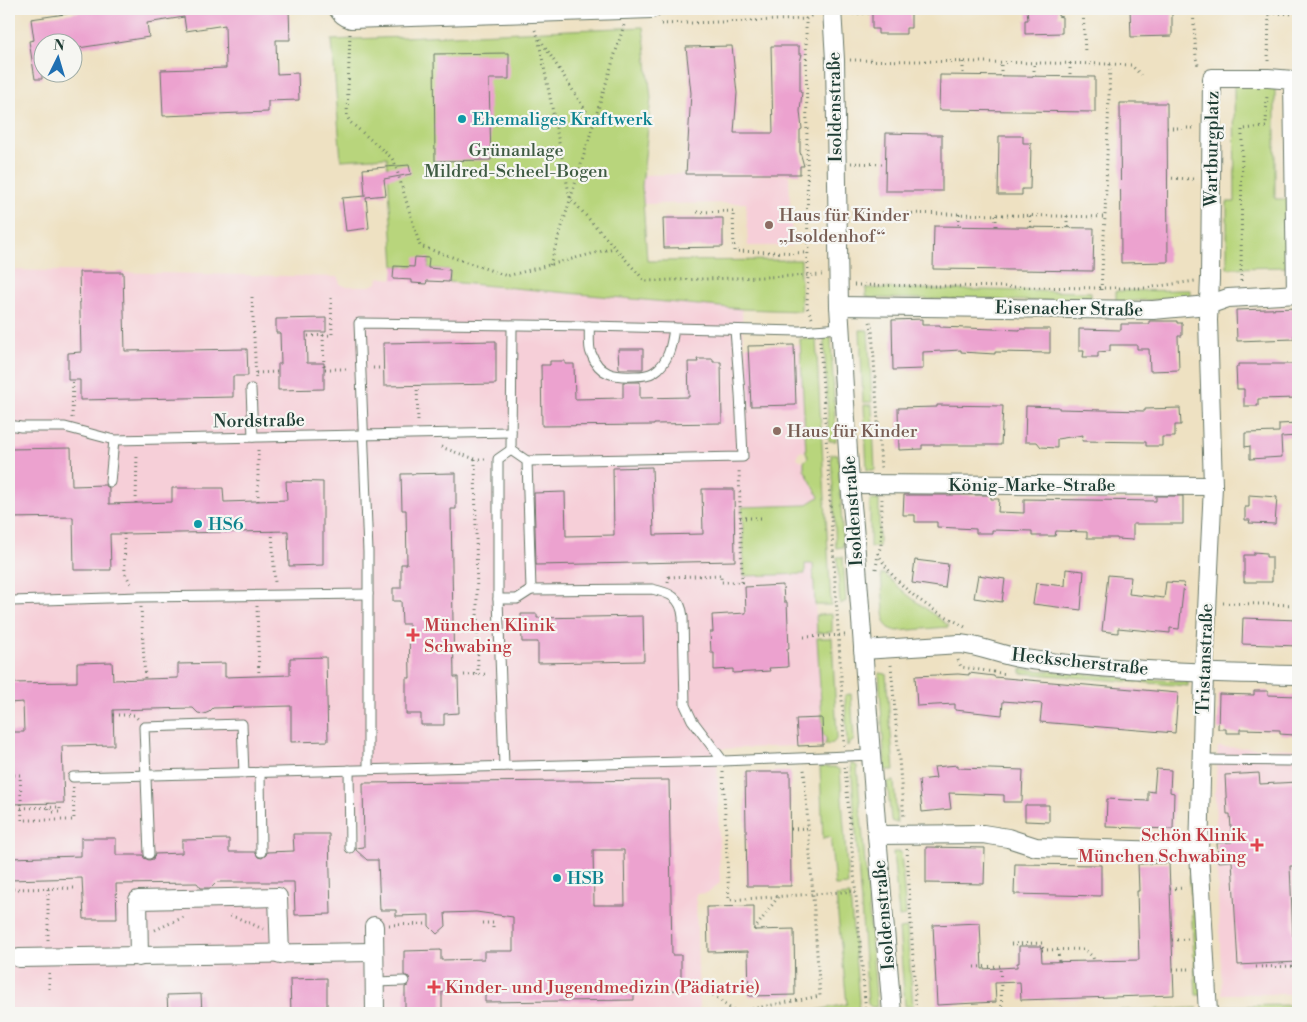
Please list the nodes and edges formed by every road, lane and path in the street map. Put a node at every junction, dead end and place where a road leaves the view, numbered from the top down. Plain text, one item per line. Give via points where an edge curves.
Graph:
1 (652, 9) edge
2 (1083, 9) edge
3 (1193, 9) edge
4 (629, 10) edge
5 (829, 11) edge
6 (1270, 11) edge
7 (525, 13) junction
8 (872, 13) dead end
9 (345, 14) edge
10 (1298, 14) edge
11 (538, 37) junction
12 (1084, 53) dead end
13 (835, 60) junction
14 (963, 62) junction
15 (1001, 62) junction
16 (1034, 63) junction
17 (1070, 63) junction
18 (1110, 64) junction
19 (1201, 74) dead end
20 (963, 75) dead end
21 (1141, 75) dead end
22 (1001, 76) dead end
23 (1034, 76) dead end
24 (1070, 77) dead end
25 (1268, 78) junction
26 (593, 123) junction
27 (1167, 128) dead end
28 (1212, 128) junction
29 (836, 162) junction
30 (886, 164) dead end
31 (1167, 178) dead end
32 (1211, 179) junction
33 (570, 198) junction
34 (697, 212) dead end
35 (836, 212) junction
36 (959, 214) junction
37 (996, 215) junction
38 (1030, 216) junction
39 (1067, 216) junction
40 (1105, 217) junction
41 (959, 226) dead end
42 (996, 226) dead end
43 (1031, 227) dead end
44 (1067, 227) dead end
45 (614, 248) junction
46 (808, 253) junction
47 (549, 265) junction
48 (808, 275) junction
49 (838, 279) junction
50 (1210, 279) junction
51 (864, 285) junction
52 (1101, 288) junction
53 (1297, 294) edge
54 (331, 296) dead end
55 (252, 297) dead end
56 (1241, 297) junction
57 (1208, 305) junction
58 (839, 306) junction
59 (865, 306) junction
60 (1101, 309) junction
61 (512, 326) junction
62 (590, 326) junction
63 (674, 328) junction
64 (841, 328) junction
65 (817, 329) junction
66 (735, 330) junction
67 (323, 335) junction
68 (308, 336) dead end
69 (384, 368) dead end
70 (361, 369) junction
71 (278, 372) dead end
72 (256, 373) junction
73 (73, 380) dead end
74 (417, 385) dead end
75 (251, 389) joint
76 (9, 425) edge
77 (72, 429) junction
78 (511, 432) junction
79 (418, 434) junction
80 (364, 435) junction
81 (253, 437) junction
82 (114, 440) junction
83 (432, 447) dead end
84 (267, 450) dead end
85 (511, 450) junction
86 (113, 451) junction
87 (739, 458) junction
88 (498, 459) junction
89 (475, 460) junction
90 (527, 461) junction
91 (110, 482) dead end
92 (850, 484) junction
93 (882, 484) junction
94 (1213, 486) junction
95 (258, 501) dead end
96 (136, 503) dead end
97 (740, 518) junction
98 (763, 518) dead end
99 (878, 553) junction
100 (876, 575) dead end
101 (531, 590) junction
102 (665, 592) junction
103 (368, 594) junction
104 (498, 599) junction
105 (12, 601) dead end
106 (1208, 602) junction
107 (1298, 605) edge
108 (962, 630) dead end
109 (839, 635) junction
110 (804, 637) dead end
111 (863, 650) junction
112 (957, 657) dead end
113 (891, 662) dead end
114 (1204, 673) junction
115 (478, 674) junction
116 (501, 674) junction
117 (1009, 674) dead end
118 (464, 675) dead end
119 (1298, 675) edge
120 (113, 714) dead end
121 (144, 727) junction
122 (871, 755) junction
123 (844, 756) junction
124 (804, 758) junction
125 (1298, 759) edge
126 (1202, 760) junction
127 (723, 761) junction
128 (504, 766) junction
129 (349, 770) junction
130 (368, 770) junction
131 (260, 772) junction
132 (244, 773) junction
133 (9, 775) edge
134 (145, 775) junction
135 (73, 777) joint
136 (48, 803) dead end
137 (21, 808) junction
138 (808, 828) junction
139 (791, 829) dead end
140 (876, 834) junction
141 (906, 835) junction
142 (350, 848) dead end
143 (261, 852) dead end
144 (1199, 852) junction
145 (149, 854) dead end
146 (78, 888) dead end
147 (1186, 888) dead end
148 (13, 889) dead end
149 (1170, 889) dead end
150 (856, 891) junction
151 (813, 894) junction
152 (778, 897) junction
153 (224, 915) dead end
154 (188, 916) dead end
155 (482, 923) dead end
156 (428, 924) dead end
157 (374, 926) joint
158 (754, 930) dead end
159 (493, 932) dead end
160 (139, 938) junction
161 (1189, 939) dead end
162 (1172, 940) dead end
163 (1011, 944) dead end
164 (280, 946) junction
165 (1058, 950) junction
166 (374, 952) junction
167 (139, 957) junction
168 (19, 958) dead end
169 (1094, 961) dead end
170 (1059, 962) dead end
171 (1298, 966) edge
172 (974, 967) dead end
173 (1256, 967) dead end
174 (1173, 969) dead end
175 (1190, 969) dead end
176 (404, 981) dead end
177 (375, 982) junction
178 (709, 992) dead end
179 (1002, 1011) dead end
180 (375, 1013) edge
181 (866, 1013) edge
182 (892, 1013) edge
183 (916, 1013) edge
184 (1208, 1013) edge

1 - 4 street
2 - 12 path
3 - 19 path via 1196,58
4 - 7 street
4 - 26 path
5 - 8 path
5 - 13 street, Isoldenstraße
5 - 46 path via 806,19
6 - 10 path
6 - 25 path
7 - 9 street
7 - 11 path
9 - 47 path via 349,39 347,116 392,158 420,246 507,276
11 - 26 path
11 - 33 path
13 - 14 path
13 - 29 street, Isoldenstraße
14 - 15 path
14 - 20 path
15 - 16 path
15 - 22 path
16 - 17 path
16 - 23 path
17 - 18 path
17 - 24 path
18 - 21 path via 1131,65
18 - 40 path
25 - 28 street, Wartburgplatz via 1212,78
25 - 53 street, Wartburgplatz via 1293,80
25 - 56 path via 1266,128 1242,129
26 - 33 path
27 - 28 path
28 - 32 street, Wartburgplatz
29 - 30 path
29 - 35 street, Isoldenstraße
31 - 32 path
32 - 50 street, Wartburgplatz
33 - 45 path
33 - 47 path
34 - 46 path via 733,211 734,251
35 - 36 path
35 - 49 street, Isoldenstraße
36 - 37 path
36 - 41 path
37 - 38 path
37 - 42 path
38 - 39 path
38 - 43 path
39 - 40 path
39 - 44 path
40 - 52 path
45 - 47 path
45 - 48 path via 645,281
46 - 48 path
48 - 49 path
48 - 65 path via 806,307
49 - 51 path
49 - 58 street, Isoldenstraße
50 - 52 path via 1145,288
50 - 57 street, Wartburgplatz
51 - 52 path
51 - 59 path
52 - 60 path
53 - 56 street, Eisenacher Straße
54 - 67 path via 332,335
55 - 72 path
56 - 57 street, Eisenacher Straße
57 - 60 street, Eisenacher Straße via 1153,310
57 - 94 street, Tristanstraße
58 - 59 street, Eisenacher Straße
58 - 64 street, Isoldenstraße
59 - 60 street, Eisenacher Straße
59 - 93 path via 872,329
61 - 62 lane
61 - 70 lane via 359,323
61 - 78 lane
62 - 63 lane
62 - 63 lane via 590,352 598,367 619,377 654,373 671,348
63 - 66 lane
64 - 65 lane
64 - 92 street, Isoldenstraße
65 - 66 lane
65 - 109 path
66 - 87 lane via 743,457
67 - 68 path
67 - 70 path via 324,369
69 - 70 path
70 - 80 lane
71 - 72 path
72 - 75 path
73 - 77 path
74 - 79 path
75 - 81 lane
76 - 77 lane, Nordstraße
77 - 82 lane, Nordstraße
78 - 79 lane, Nordstraße
78 - 85 lane
79 - 80 lane, Nordstraße
80 - 81 lane, Nordstraße
80 - 103 lane
81 - 82 lane, Nordstraße
82 - 86 lane
83 - 89 path via 442,446
84 - 95 path via 258,450
85 - 88 lane
85 - 90 lane
86 - 91 lane
86 - 96 path via 137,453
87 - 90 lane
87 - 97 path
88 - 89 path
88 - 104 lane
89 - 115 path
90 - 101 lane
92 - 93 street, König-Marke-Straße
92 - 111 street, Isoldenstraße
93 - 94 street, König-Marke-Straße
93 - 99 path via 881,546
94 - 106 street, Tristanstraße
97 - 98 path
97 - 102 path via 742,582 721,582 721,575 669,576
99 - 100 path
99 - 108 path via 884,566 900,583 931,608 968,629
101 - 102 lane via 652,589
101 - 104 lane via 517,599
102 - 127 lane via 682,608 685,705 692,720
103 - 105 lane
103 - 130 lane
104 - 116 lane
106 - 107 path
106 - 114 street, Tristanstraße
109 - 110 path
109 - 123 path
111 - 114 street, Heckscherstraße via 960,644 1022,659
111 - 122 street, Isoldenstraße
112 - 117 path via 961,667
113 - 141 path
114 - 119 street, Heckscherstraße
114 - 126 street, Tristanstraße
115 - 116 path
115 - 118 path
116 - 128 lane
120 - 121 path via 134,715
121 - 132 lane via 242,724
121 - 134 lane
122 - 123 lane
122 - 140 street, Isoldenstraße
123 - 124 lane
123 - 150 path
124 - 127 lane
124 - 138 path
125 - 126 lane
126 - 144 street, Tristanstraße
127 - 128 lane
127 - 152 path via 729,900
128 - 130 lane
129 - 130 lane
129 - 131 lane
129 - 142 lane
131 - 132 lane
131 - 143 lane
132 - 134 lane
133 - 137 path via 20,775
134 - 135 lane
134 - 145 lane
135 - 137 path via 74,820 22,820
136 - 137 path, bridge via 49,812 60,812 60,806
138 - 139 path
138 - 151 path
140 - 141 street
140 - 182 street, Isoldenstraße
141 - 144 street via 983,834 1036,847
141 - 183 path
144 - 184 street, Tristanstraße
146 - 148 path
147 - 149 path
150 - 151 path
150 - 181 path
151 - 152 path
151 - 178 path via 820,996 735,1012
152 - 158 path
153 - 164 path via 259,927
154 - 160 path
155 - 159 path via 492,923
156 - 157 path
157 - 166 street
160 - 164 street via 138,900 278,897
160 - 167 street
161 - 162 path
163 - 165 path via 1042,943 1042,950
164 - 166 street
164 - 167 street
165 - 169 path via 1084,949
165 - 170 path
166 - 177 street
167 - 168 street
171 - 173 path
172 - 179 path via 1000,966
174 - 175 path
176 - 177 lane
177 - 180 street

